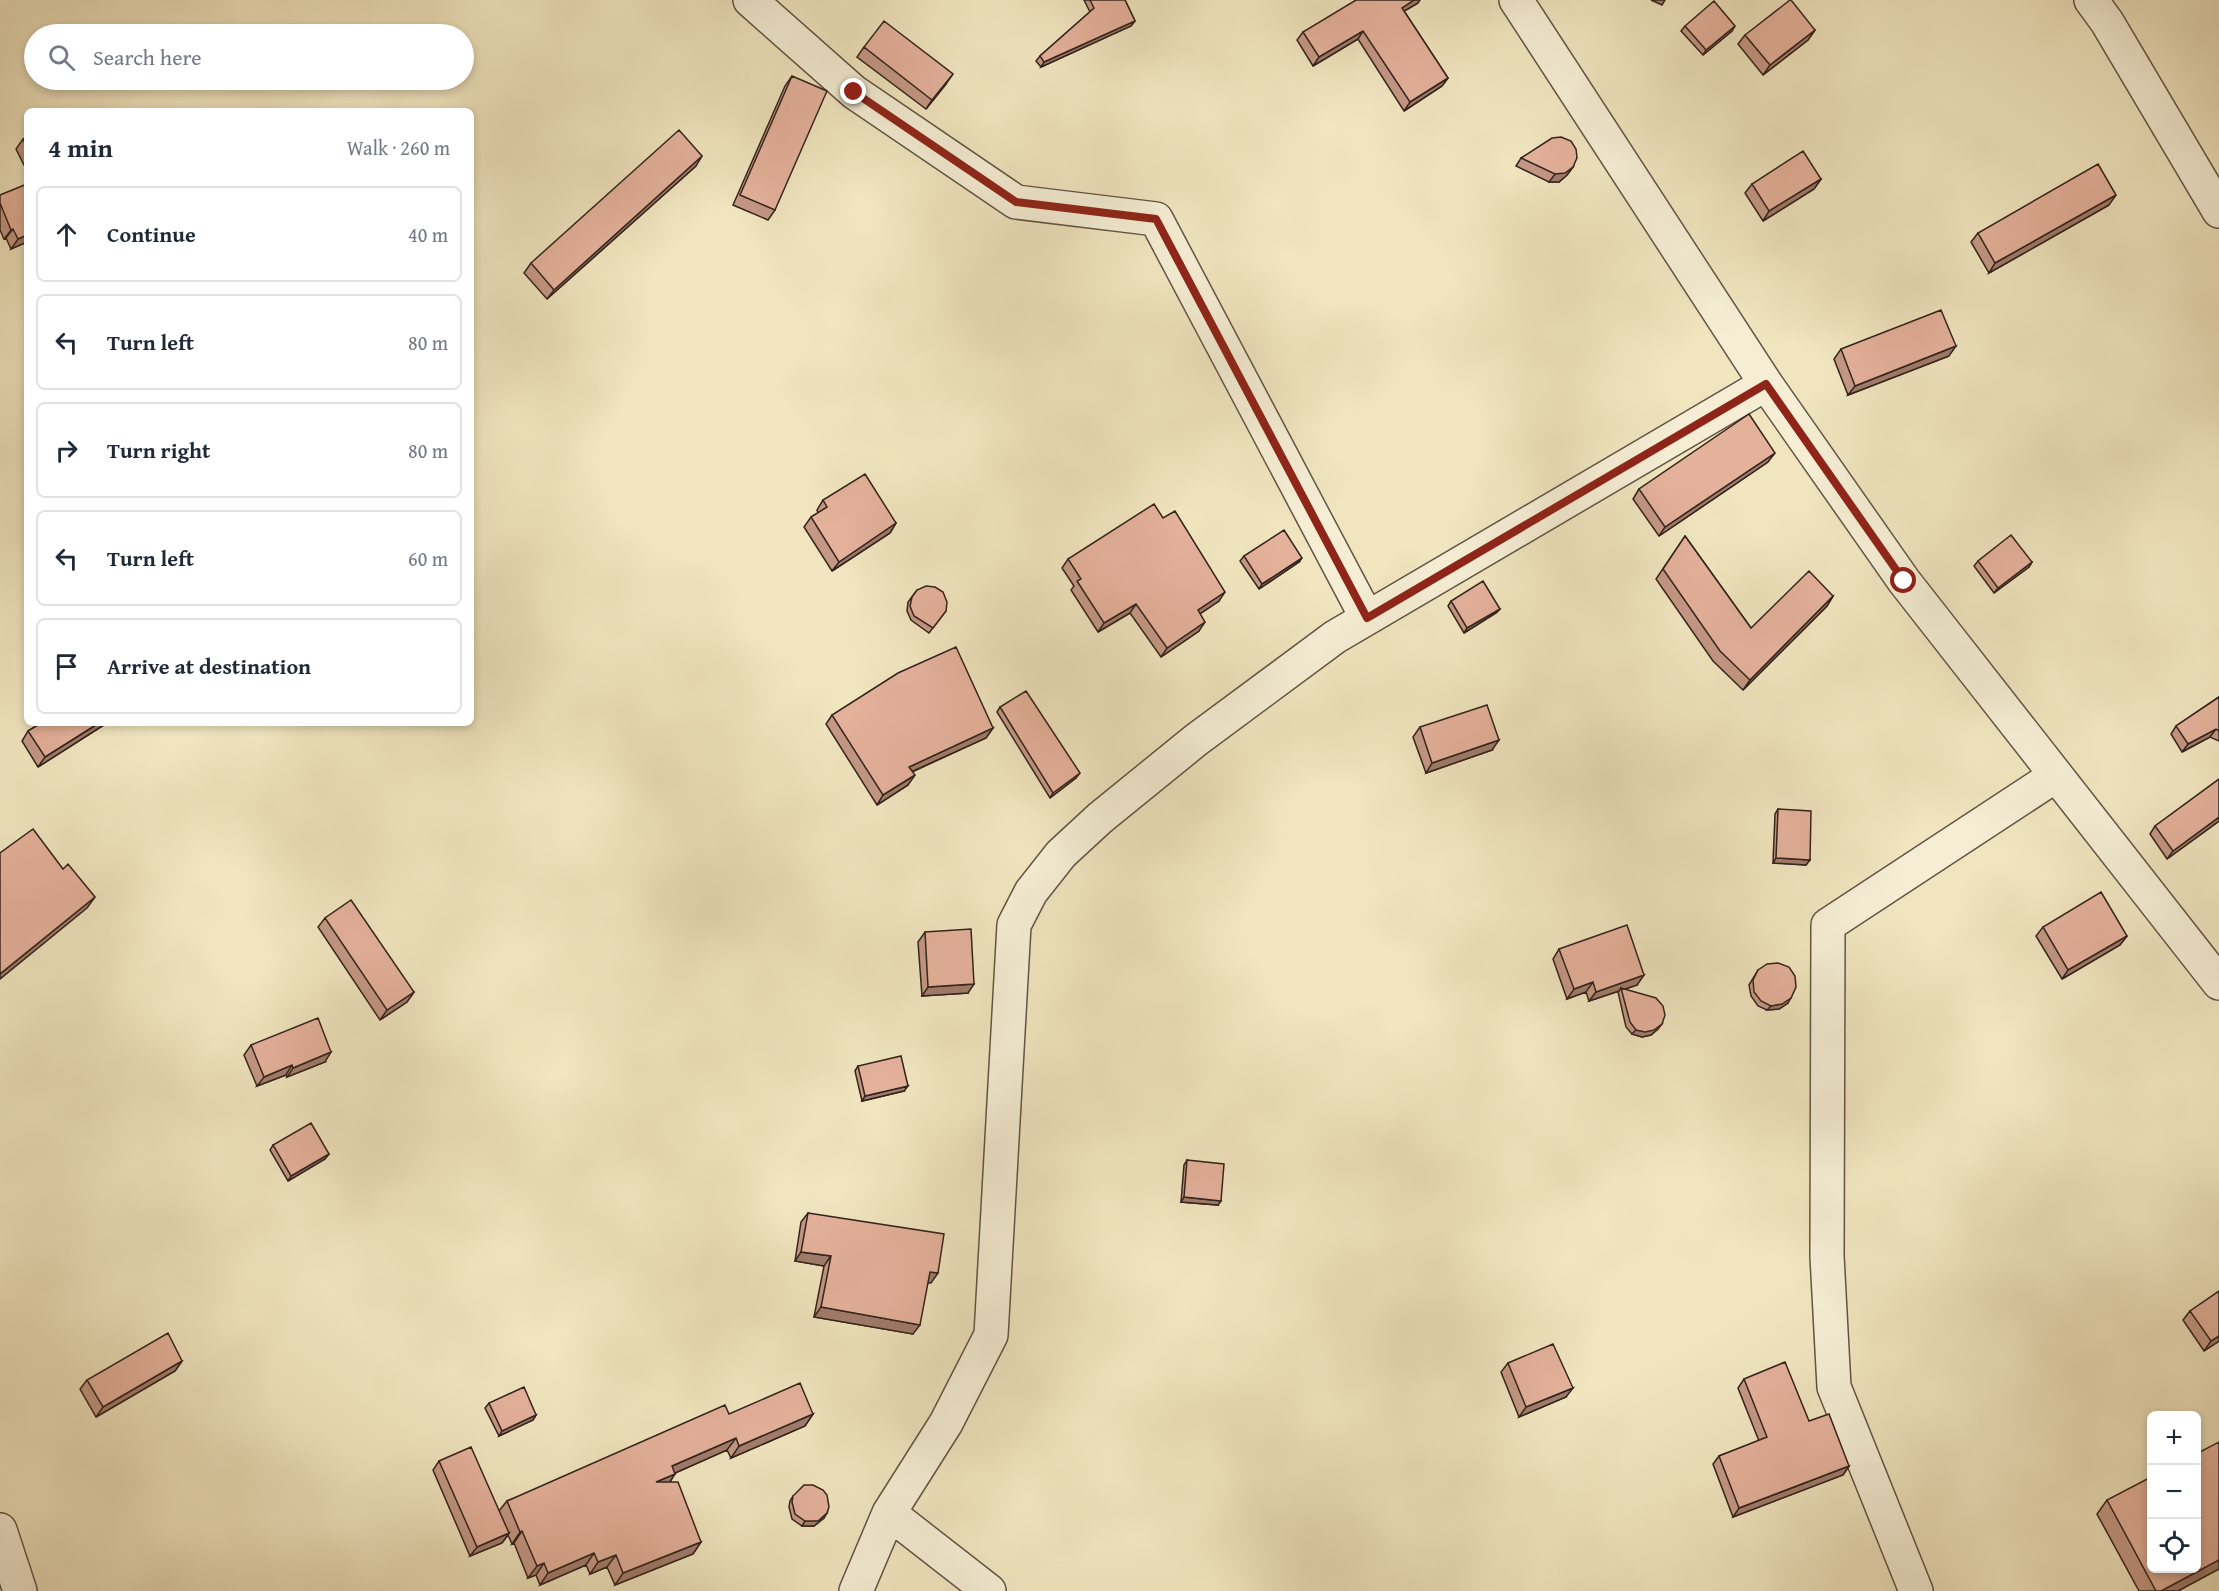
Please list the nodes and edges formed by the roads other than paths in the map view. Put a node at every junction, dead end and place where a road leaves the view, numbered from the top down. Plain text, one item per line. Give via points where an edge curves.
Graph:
1 (750, 0) edge
2 (1516, 0) edge
3 (2091, 0) edge
4 (2219, 211) edge
5 (1766, 384) junction
6 (1367, 618) junction
7 (2055, 776) junction
8 (2219, 983) edge
9 (888, 1513) junction
10 (0, 1530) edge
11 (20, 1591) edge
12 (856, 1591) edge
13 (989, 1591) edge
14 (1916, 1591) edge

1 - 6 street via 854,92 1016,202 1156,219
2 - 5 street
3 - 4 street
5 - 6 street
5 - 7 street via 1904,581
6 - 9 street via 1196,740 1100,818 1061,854 1030,892 1014,926 991,1335 946,1423
7 - 8 street
7 - 14 street via 1828,925 1827,1256 1834,1387
9 - 12 street
9 - 13 street
10 - 11 street

